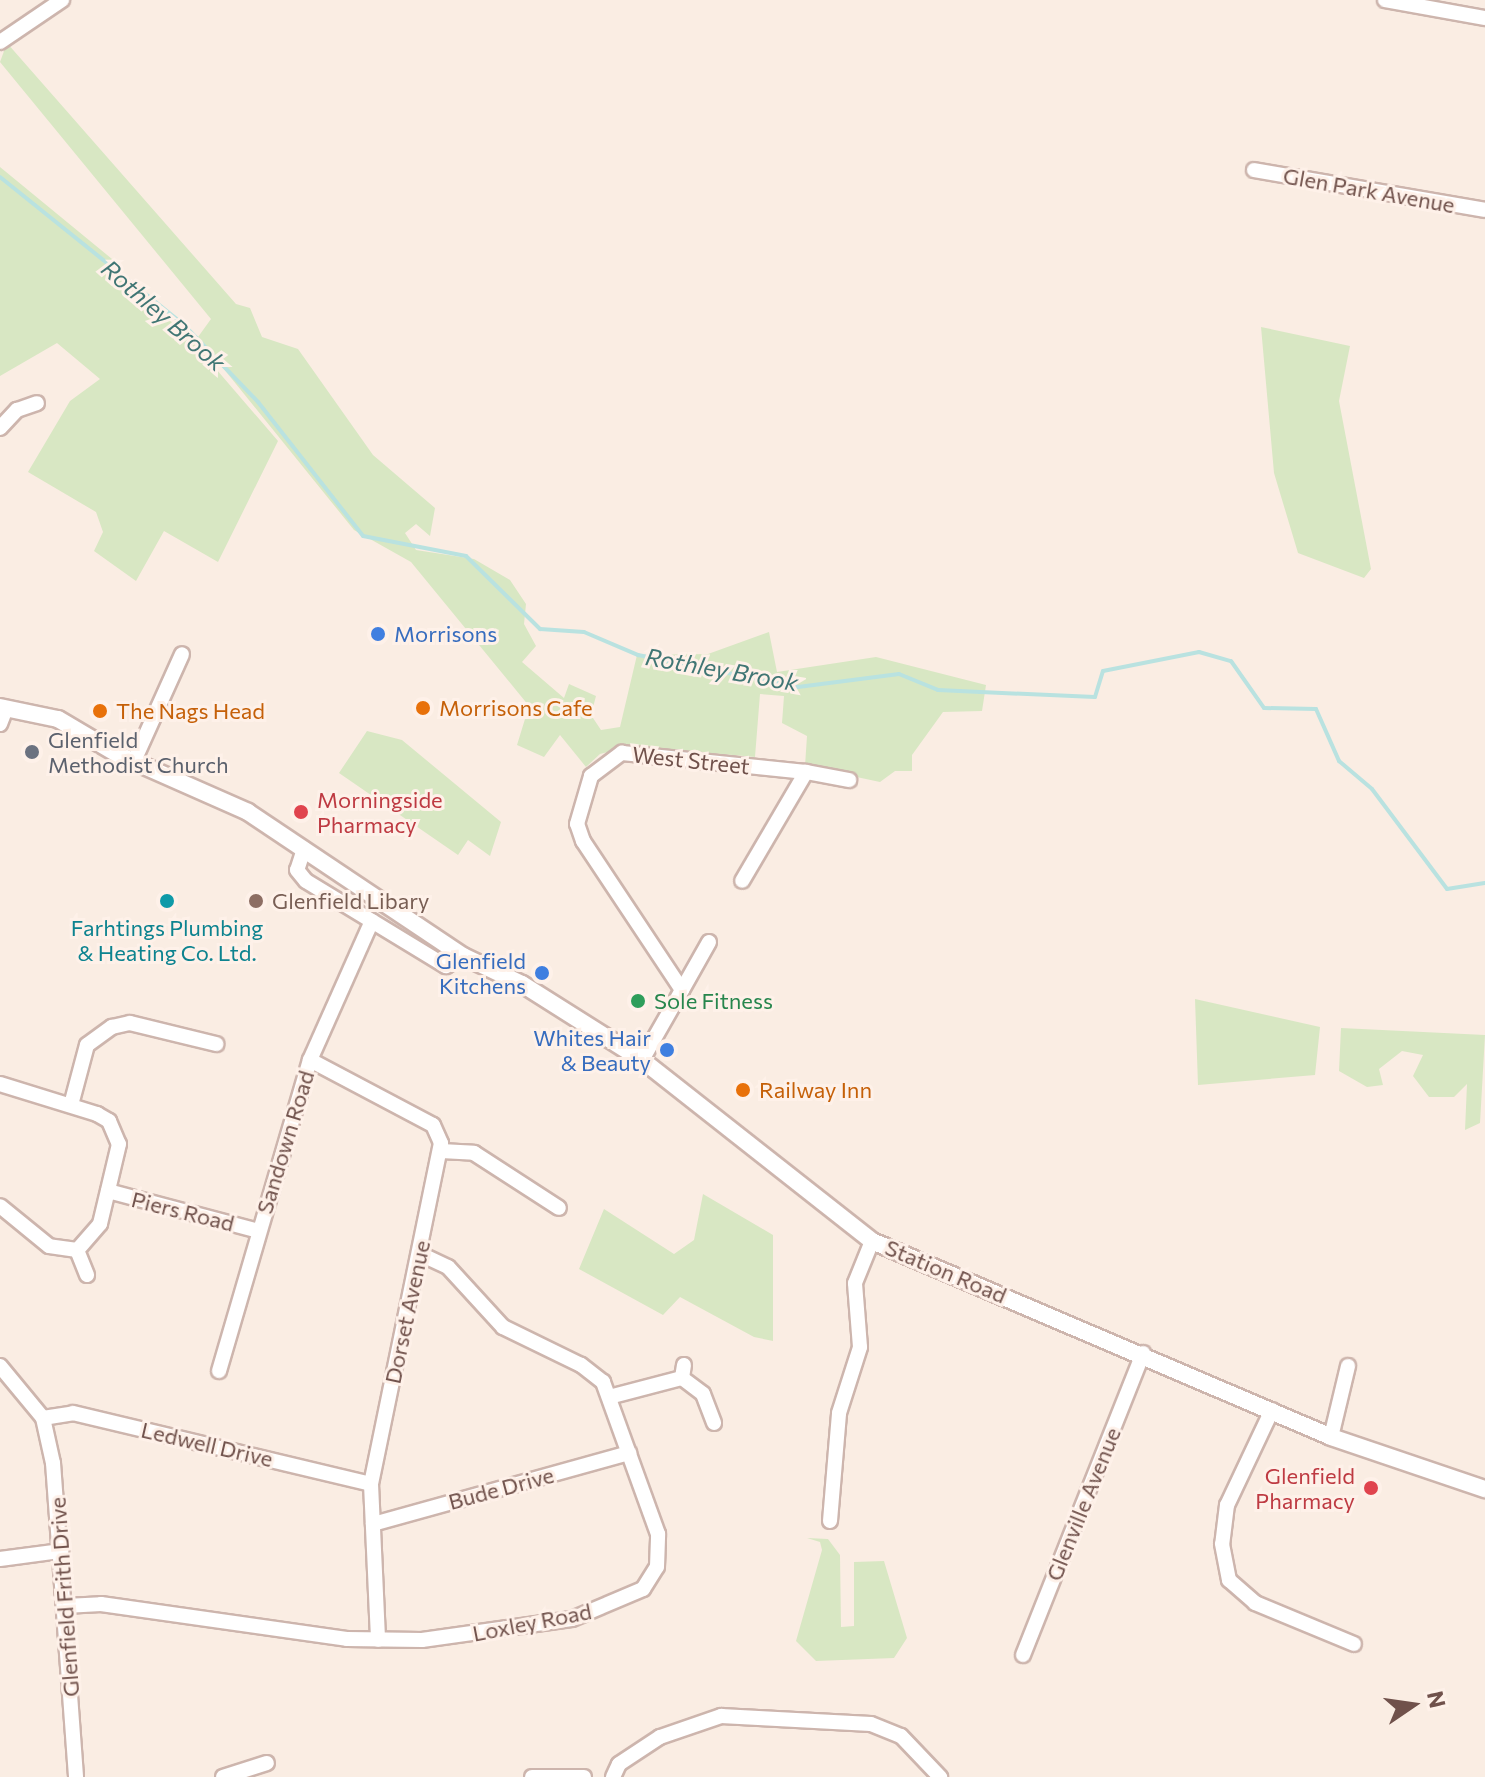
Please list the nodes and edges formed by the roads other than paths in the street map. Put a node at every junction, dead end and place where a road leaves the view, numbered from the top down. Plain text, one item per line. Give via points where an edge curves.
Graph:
1 (62, 0) edge
2 (1385, 0) edge
3 (1475, 0) edge
4 (1479, 17) edge
5 (0, 42) edge
6 (1254, 170) dead end
7 (1485, 210) edge
8 (37, 403) dead end
9 (0, 428) edge
10 (182, 654) dead end
11 (3, 708) edge
12 (0, 724) edge
13 (134, 761) junction
14 (806, 772) junction
15 (849, 780) dead end
16 (304, 849) junction
17 (742, 881) dead end
18 (372, 921) junction
19 (709, 942) dead end
20 (463, 956) junction
21 (682, 990) junction
22 (216, 1044) dead end
23 (310, 1060) junction
24 (642, 1060) junction
25 (0, 1084) edge
26 (71, 1105) junction
27 (441, 1151) junction
28 (108, 1191) junction
29 (0, 1206) edge
30 (559, 1208) dead end
31 (258, 1231) junction
32 (872, 1241) junction
33 (77, 1250) junction
34 (420, 1254) junction
35 (88, 1279) dead end
36 (1143, 1353) junction
37 (0, 1366) edge
38 (1348, 1366) dead end
39 (219, 1371) dead end
40 (609, 1397) junction
41 (1272, 1410) junction
42 (43, 1418) junction
43 (714, 1423) dead end
44 (1331, 1437) junction
45 (629, 1453) junction
46 (371, 1484) junction
47 (1485, 1489) edge
48 (830, 1521) dead end
49 (373, 1524) junction
50 (61, 1551) junction
51 (0, 1559) edge
52 (65, 1606) junction
53 (378, 1640) junction
54 (1354, 1644) dead end
55 (1023, 1655) dead end
56 (267, 1763) dead end
57 (76, 1777) edge
58 (223, 1777) edge
59 (532, 1777) edge
60 (581, 1777) edge
61 (613, 1777) edge
62 (940, 1777) edge

1 - 5 street
2 - 4 street
3 - 4 street
6 - 7 street, Glen Park Avenue
8 - 9 street via 17,410
10 - 13 street
11 - 12 street
11 - 13 street, Station Road via 58,719
13 - 16 street, Station Road via 248,812
14 - 15 street, West Street
14 - 17 street
14 - 21 street, West Street via 622,753 591,776 577,824 583,841
16 - 18 street, Station Road via 300,875
16 - 20 street, Station Road
18 - 20 street, Station Road via 446,966
18 - 23 street, Sandown Road
19 - 21 street
20 - 24 street, Station Road via 522,984
21 - 24 street
22 - 26 street via 130,1023 112,1027 87,1045
23 - 27 street via 433,1125
23 - 31 street, Sandown Road
24 - 32 street, Station Road
25 - 26 street, Piers Road
26 - 28 street, Piers Road via 109,1121 117,1132
27 - 30 street via 474,1153
27 - 34 street, Dorset Avenue
28 - 31 street, Piers Road
28 - 33 street, Piers Road via 96,1234
29 - 33 street via 49,1246
31 - 39 street, Sandown Road
32 - 36 street, Station Road
32 - 48 street via 855,1283 860,1347 839,1413
33 - 35 street
34 - 40 street, Loxley Road via 448,1267 503,1327 581,1365 603,1382
34 - 46 street, Dorset Avenue
36 - 41 street, Station Road
36 - 55 street, Glenville Avenue
37 - 42 street
38 - 44 street
40 - 43 street via 683,1371 703,1394
40 - 45 street, Loxley Road
41 - 44 street, Station Road
41 - 54 street via 1227,1505 1222,1544 1229,1580 1255,1603
42 - 46 street, Ledwell Drive via 73,1413
42 - 50 street, Glenfield Frith Drive
44 - 47 street, Station Road
45 - 49 street, Bude Drive
45 - 53 street, Loxley Road via 660,1546 653,1575 636,1595 526,1628
46 - 49 street, Dorset Avenue
49 - 53 street, Dorset Avenue
50 - 51 street
50 - 52 street, Glenfield Frith Drive
52 - 53 street, Loxley Road via 101,1604
52 - 57 street, Glenfield Frith Drive
56 - 58 street
59 - 60 street
61 - 62 street via 619,1764 660,1737 721,1716 871,1724 901,1736

